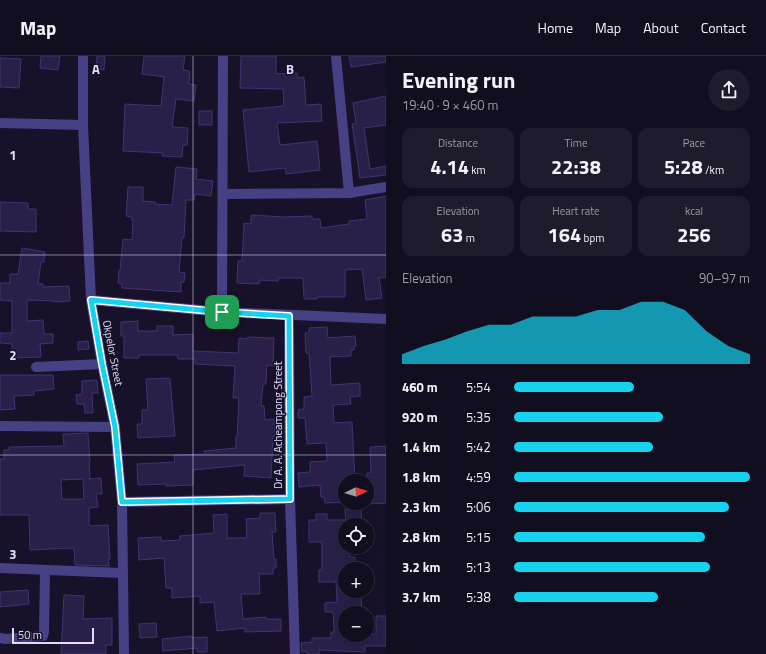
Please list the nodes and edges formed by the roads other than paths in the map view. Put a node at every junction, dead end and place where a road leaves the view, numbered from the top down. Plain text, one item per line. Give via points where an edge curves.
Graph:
1 (83, 56) edge
2 (223, 56) edge
3 (336, 56) edge
4 (0, 124) edge
5 (83, 125) junction
6 (386, 187) edge
7 (349, 193) junction
8 (223, 194) junction
9 (91, 300) junction
10 (222, 312) junction
11 (289, 316) junction
12 (386, 319) edge
13 (102, 364) junction
14 (36, 366) dead end
15 (0, 426) edge
16 (115, 427) junction
17 (290, 499) junction
18 (122, 502) junction
19 (0, 568) edge
20 (46, 570) junction
21 (122, 573) junction
22 (0, 638) edge
23 (124, 654) edge
24 (295, 654) edge

1 - 5 street, Okpelor Street
2 - 8 street
3 - 7 street
4 - 5 street
5 - 9 street, Okpelor Street
6 - 7 street
7 - 8 street
8 - 10 street
9 - 10 street
9 - 13 street, Okpelor Street
10 - 11 street
11 - 12 street
11 - 17 street, Dr A. A. Acheampong Street
13 - 14 street
13 - 16 street, Okpelor Street
15 - 16 street
16 - 18 street, Okpelor Street
17 - 18 street
17 - 24 street, Dr A. A. Acheampong Street
18 - 21 street, Okpelor Street
19 - 20 street
20 - 21 street
20 - 22 street via 43,636
21 - 23 street, Okpelor Street

